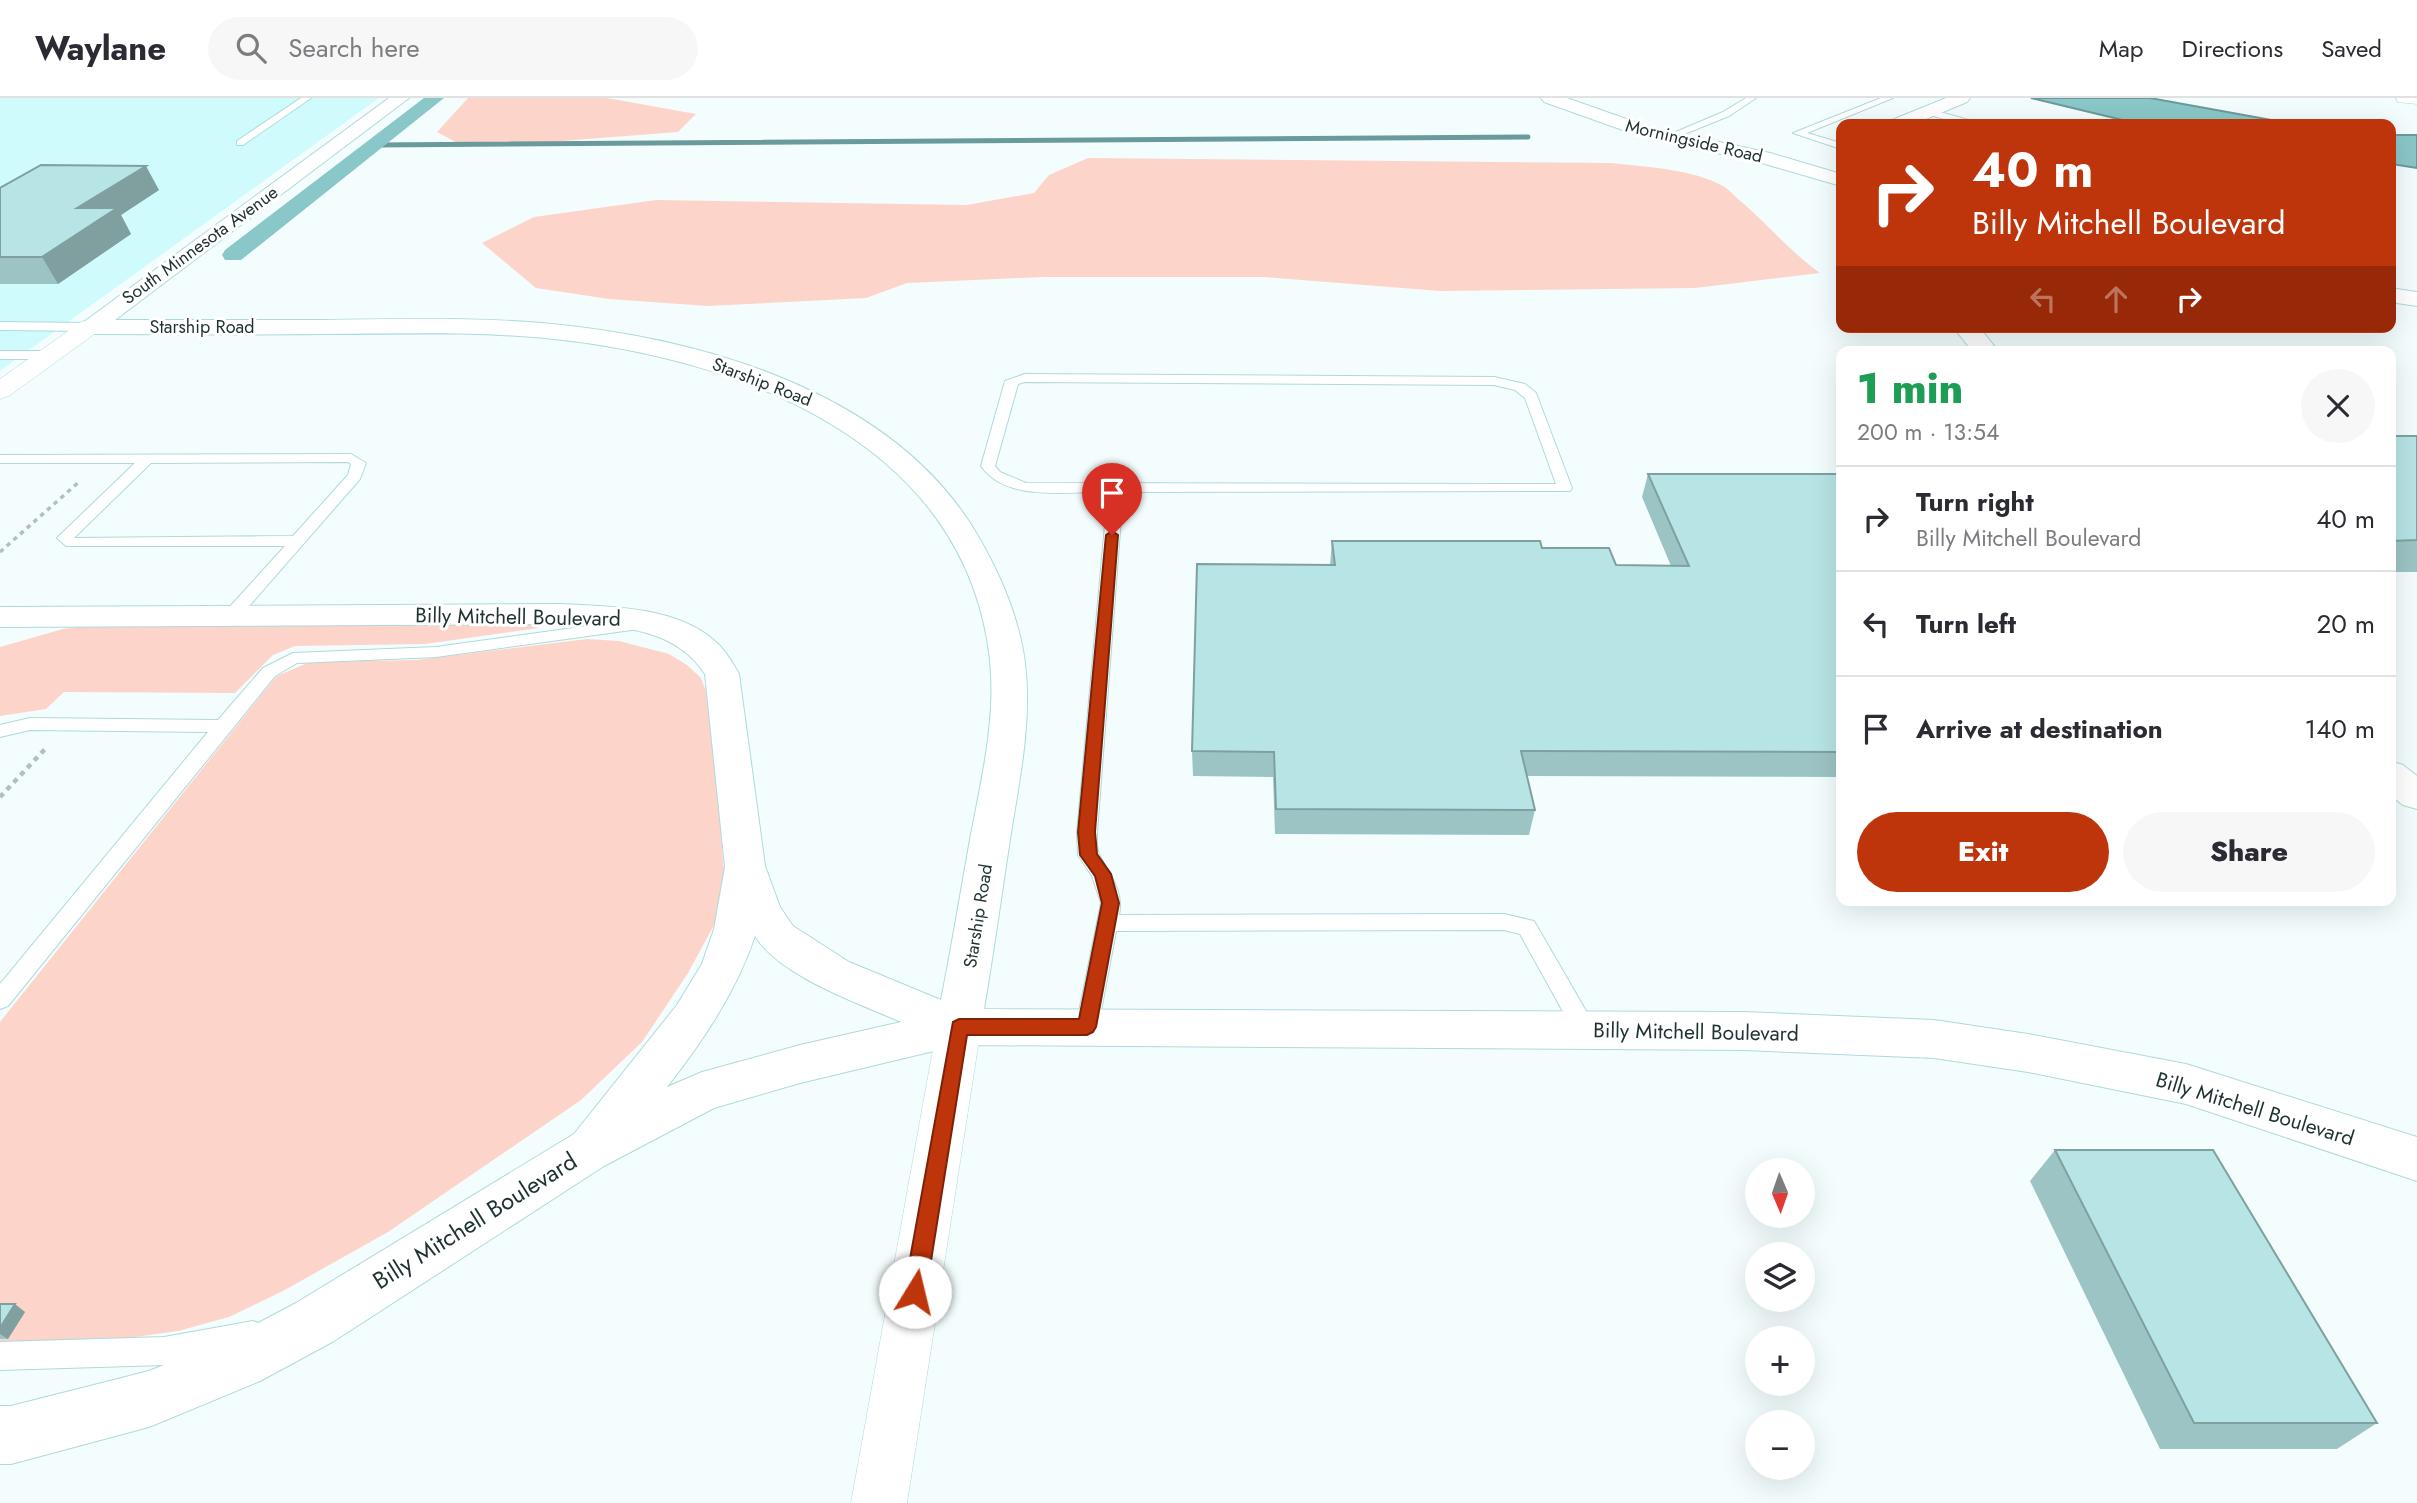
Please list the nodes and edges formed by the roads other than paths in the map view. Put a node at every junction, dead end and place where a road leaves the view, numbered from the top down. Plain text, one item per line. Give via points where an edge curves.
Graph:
1 (307, 98) edge
2 (400, 98) edge
3 (1550, 98) edge
4 (1752, 98) edge
5 (1889, 98) edge
6 (1961, 98) edge
7 (2404, 98) edge
8 (2417, 99) edge
9 (1929, 112) junction
10 (1833, 119) junction
11 (1912, 119) edge
12 (1955, 119) edge
13 (1836, 120) edge
14 (1670, 136) junction
15 (240, 143) dead end
16 (1836, 146) edge
17 (1836, 151) edge
18 (1833, 177) edge
19 (155, 278) junction
20 (2396, 296) edge
21 (2417, 299) edge
22 (0, 326) edge
23 (89, 327) junction
24 (214, 327) junction
25 (0, 355) edge
26 (50, 355) junction
27 (3, 387) edge
28 (0, 459) edge
29 (147, 459) junction
30 (1116, 486) junction
31 (297, 541) junction
32 (69, 616) junction
33 (231, 616) junction
34 (0, 617) edge
35 (651, 623) junction
36 (0, 637) edge
37 (223, 726) junction
38 (0, 731) edge
39 (2396, 779) edge
40 (2417, 796) edge
41 (745, 866) junction
42 (1106, 923) junction
43 (0, 999) edge
44 (959, 1027) junction
45 (1087, 1027) junction
46 (1585, 1030) junction
47 (587, 1151) junction
48 (2417, 1159) edge
49 (315, 1322) junction
50 (0, 1356) edge
51 (0, 1435) edge
52 (879, 1503) edge

1 - 15 lane
2 - 19 street, South Minnesota Avenue
3 - 14 street, Morningside Road via 1611,122
4 - 14 lane via 1726,114
5 - 10 lane
6 - 9 street
7 - 8 street
9 - 11 street
9 - 12 lane
10 - 13 lane
10 - 16 lane via 1798,133
14 - 18 street, Morningside Road
17 - 18 street via 1822,160 1821,172
19 - 23 street, South Minnesota Avenue
19 - 24 street via 164,301
20 - 21 street
22 - 23 lane
23 - 24 street, Starship Road
23 - 26 street, South Minnesota Avenue
24 - 44 street, Starship Road via 491,327 644,345 716,362 802,394 894,453 931,487 964,531 992,588 1005,643 1008,690 1005,751
25 - 26 lane
26 - 27 street, South Minnesota Avenue
28 - 29 lane
29 - 31 lane via 351,458 359,463 355,476
29 - 31 lane via 65,538 71,543
30 - 30 lane via 1024,487 995,475 988,466 1012,381 1494,381 1520,387 1531,396 1564,488
30 - 42 lane via 1087,832 1088,855 1102,874 1111,903
31 - 33 lane
32 - 33 street, Billy Mitchell Boulevard
32 - 34 street, Billy Mitchell Boulevard
32 - 36 street, Billy Mitchell Boulevard
33 - 35 street, Billy Mitchell Boulevard via 561,614
35 - 37 lane via 436,652 293,658 270,672
35 - 41 street, Billy Mitchell Boulevard via 701,645 722,674
37 - 38 lane via 30,724
37 - 43 lane
39 - 40 street
41 - 44 street, Billy Mitchell Boulevard via 761,911 778,938 834,974
41 - 47 street via 733,938 711,986 676,1040
42 - 45 lane
42 - 46 lane via 1504,922 1527,927
44 - 45 street, Billy Mitchell Boulevard
44 - 47 street, Billy Mitchell Boulevard via 800,1064 702,1093
44 - 52 street
45 - 46 street, Billy Mitchell Boulevard
46 - 48 street, Billy Mitchell Boulevard via 1934,1039 2014,1051 2186,1084
47 - 49 street, Billy Mitchell Boulevard
49 - 50 lane via 164,1351
49 - 51 street, Billy Mitchell Boulevard via 242,1362 149,1399

